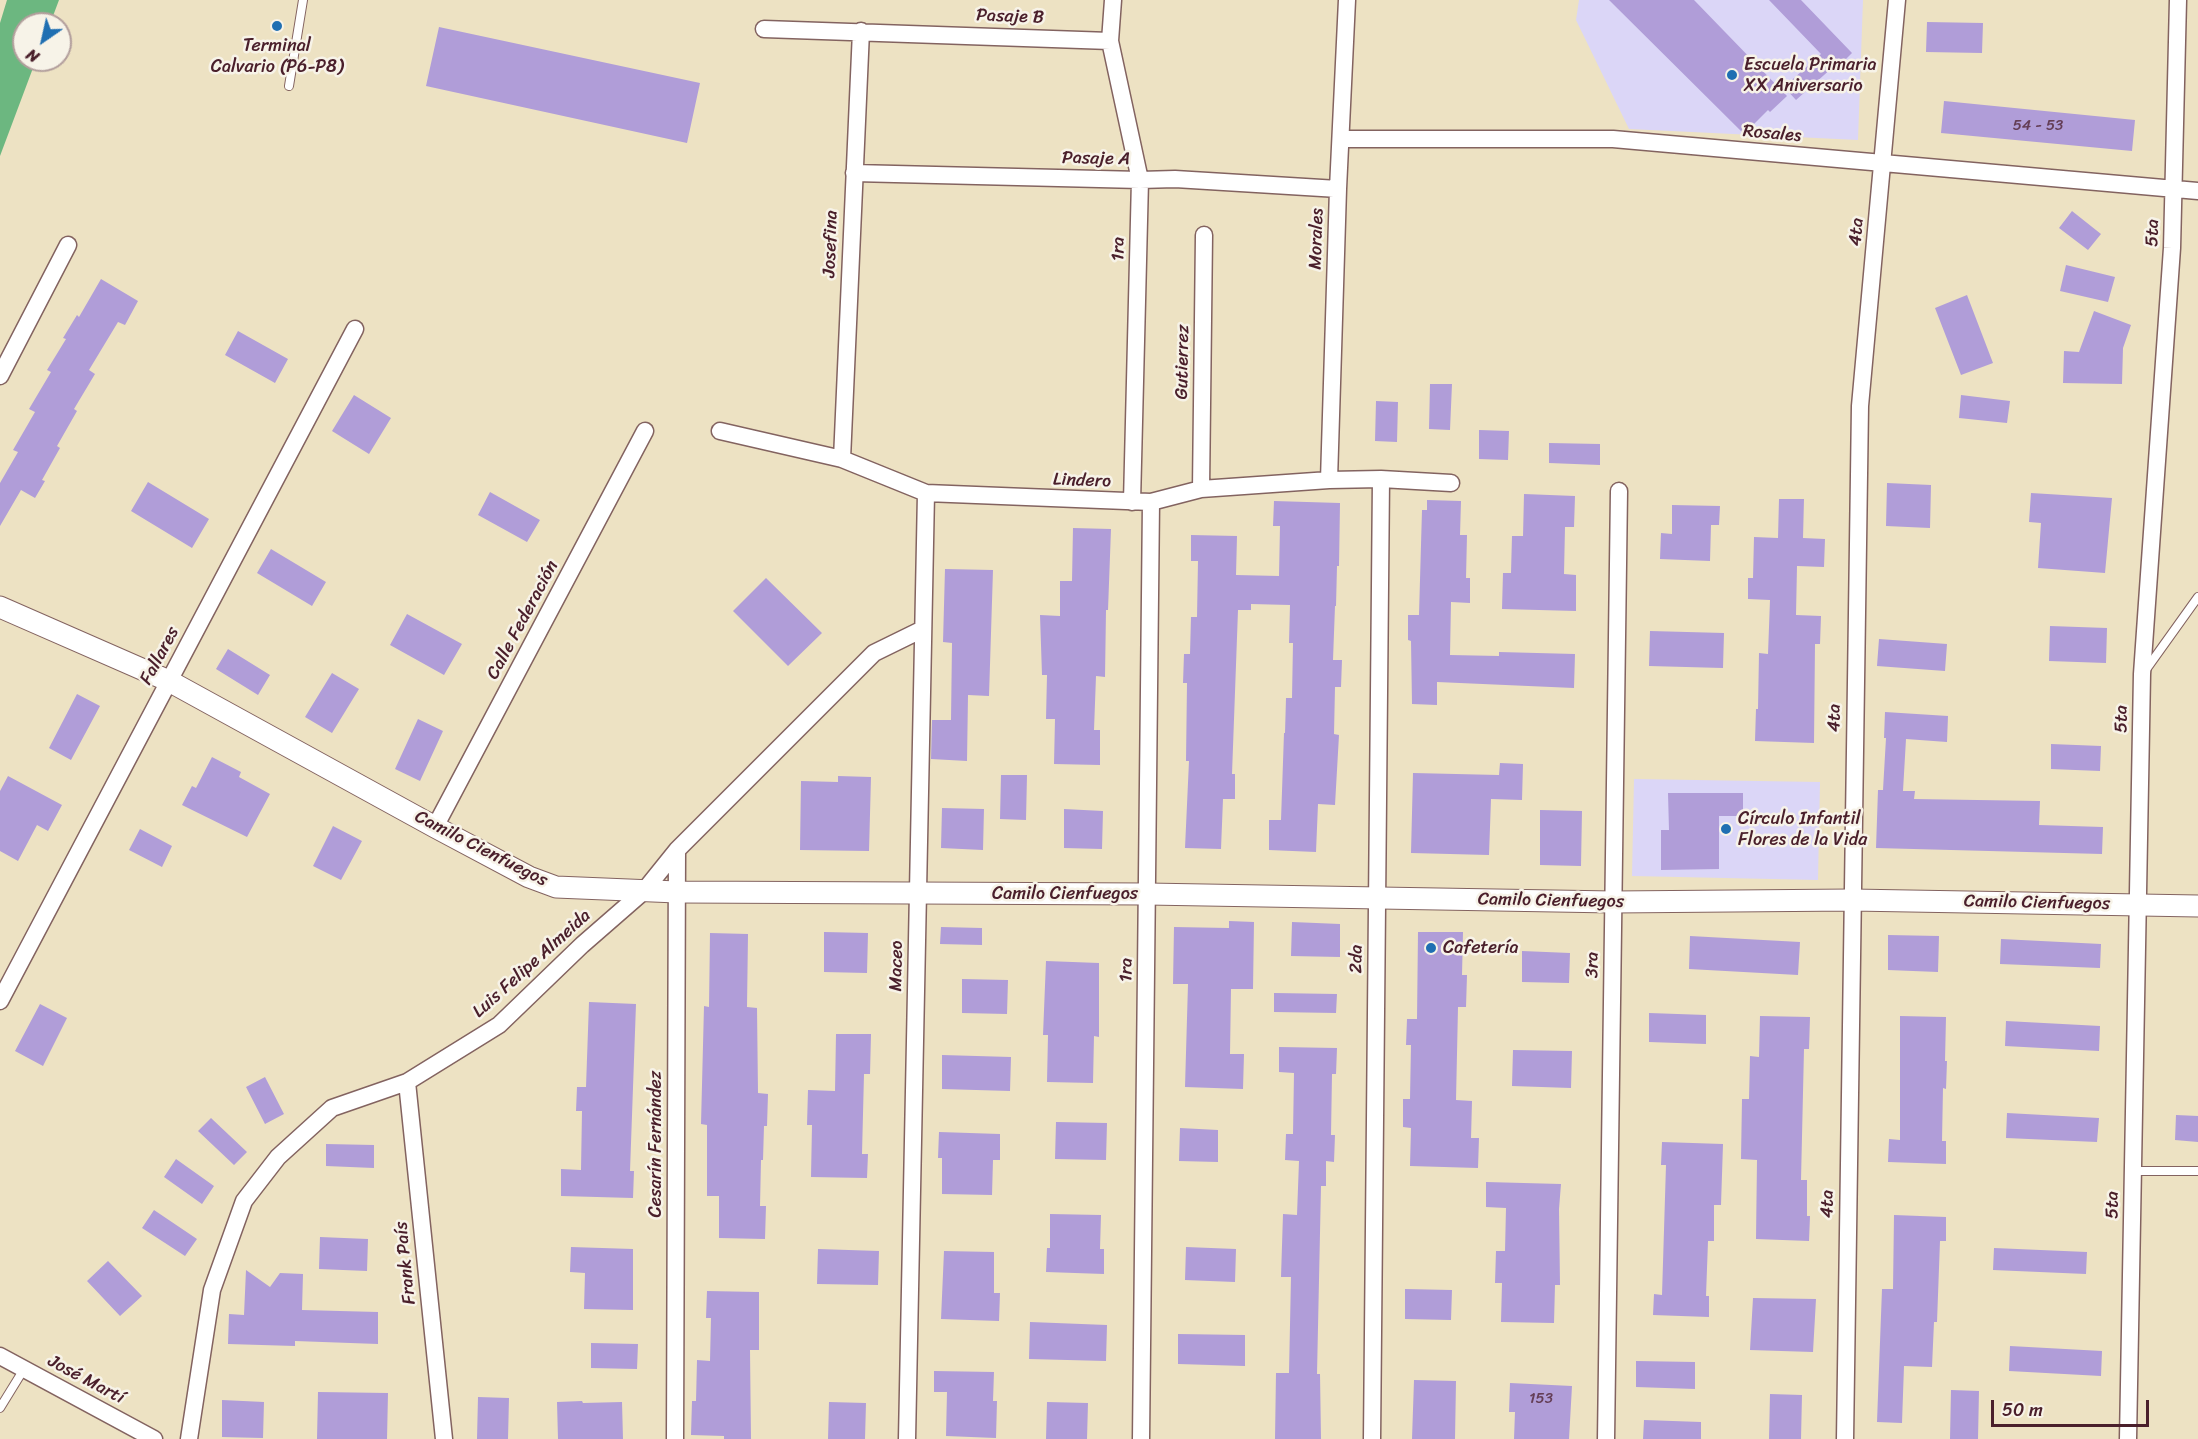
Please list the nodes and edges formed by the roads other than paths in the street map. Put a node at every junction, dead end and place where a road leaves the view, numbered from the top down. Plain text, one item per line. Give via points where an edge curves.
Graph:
1 (303, 0) edge
2 (1113, 0) edge
3 (1347, 0) edge
4 (1897, 0) edge
5 (2178, 0) edge
6 (764, 29) dead end
7 (861, 31) junction
8 (1110, 41) junction
9 (289, 86) dead end
10 (1341, 139) junction
11 (1883, 163) junction
12 (854, 173) junction
13 (1140, 180) junction
14 (1338, 189) junction
15 (2174, 189) junction
16 (2198, 191) edge
17 (1204, 235) dead end
18 (68, 245) dead end
19 (355, 329) dead end
20 (0, 376) edge
21 (645, 431) dead end
22 (720, 431) dead end
23 (842, 459) junction
24 (1381, 479) junction
25 (1329, 480) junction
26 (1451, 483) dead end
27 (1201, 489) junction
28 (1619, 491) dead end
29 (926, 493) junction
30 (1132, 502) junction
31 (1151, 502) junction
32 (2198, 597) edge
33 (0, 607) edge
34 (924, 629) junction
35 (2142, 674) junction
36 (169, 681) junction
37 (435, 827) junction
38 (677, 850) junction
39 (644, 891) junction
40 (677, 892) junction
41 (918, 894) junction
42 (1147, 894) junction
43 (1377, 899) junction
44 (1852, 900) junction
45 (1613, 902) junction
46 (2138, 904) junction
47 (2198, 906) edge
48 (0, 1001) edge
49 (407, 1082) junction
50 (2133, 1171) junction
51 (2198, 1171) edge
52 (0, 1356) edge
53 (24, 1369) junction
54 (0, 1408) edge
55 (154, 1439) edge
56 (189, 1439) edge
57 (444, 1439) edge
58 (675, 1439) edge
59 (907, 1439) edge
60 (1141, 1439) edge
61 (1372, 1439) edge
62 (1606, 1439) edge
63 (1845, 1439) edge
64 (2128, 1439) edge

1 - 9 lane
2 - 8 street, 1ra
3 - 10 street, Morales
4 - 11 street, 4ta
5 - 15 street, 5ta
6 - 7 street, Pasaje B
7 - 8 street, Pasaje B
7 - 12 street, Josefina
8 - 13 street, 1ra
10 - 11 street, Rosales via 1613,139
10 - 14 street, Morales
11 - 15 street, Rosales
11 - 44 street, 4ta via 1860,406
12 - 13 street, Pasaje A
12 - 23 street, Josefina
13 - 14 street, Pasaje A via 1175,178
13 - 30 street, 1ra
14 - 25 street, Morales
15 - 16 street, Rosales
15 - 35 street, 5ta
17 - 27 street, Gutierrez
18 - 20 street
19 - 36 street, Fallares
21 - 37 street, Calle Federación
22 - 23 street, Lindero
23 - 29 street, Lindero
24 - 25 street, Lindero
24 - 26 street, Lindero
24 - 43 street, 2da
25 - 27 street, Lindero
27 - 31 street, Lindero
28 - 45 street, 3ra
29 - 30 street, Lindero
29 - 34 street, Maceo
30 - 31 street, Lindero
31 - 42 street, 1ra
32 - 35 lane
33 - 36 street, Camilo Cienfuegos
34 - 38 street, Luis Felipe Almeida via 874,654
34 - 41 street, Maceo
35 - 46 street, 5ta
36 - 37 street, Camilo Cienfuegos
36 - 48 street, Fallares
37 - 39 street, Camilo Cienfuegos via 529,877 556,887
38 - 39 street, Luis Felipe Almeida
38 - 40 street, Cesarín Fernández
39 - 40 street, Camilo Cienfuegos
39 - 49 street, Luis Felipe Almeida via 499,1024
40 - 41 street, Camilo Cienfuegos
40 - 58 street, Cesarín Fernández
41 - 42 street, Camilo Cienfuegos
41 - 59 street, Maceo
42 - 43 street, Camilo Cienfuegos
42 - 60 street, 1ra
43 - 45 street, Camilo Cienfuegos
43 - 61 street, 2da
44 - 45 street, Camilo Cienfuegos
44 - 46 street, Camilo Cienfuegos
44 - 63 street, 4ta
45 - 62 street, 3ra
46 - 47 street, Camilo Cienfuegos
46 - 50 street, 5ta
49 - 56 street, Luis Felipe Almeida via 332,1108 278,1157 244,1201 212,1290
49 - 57 street, Frank País
50 - 51 lane
50 - 64 street, 5ta
52 - 53 street, José Martí
53 - 54 lane
53 - 55 street, José Martí

